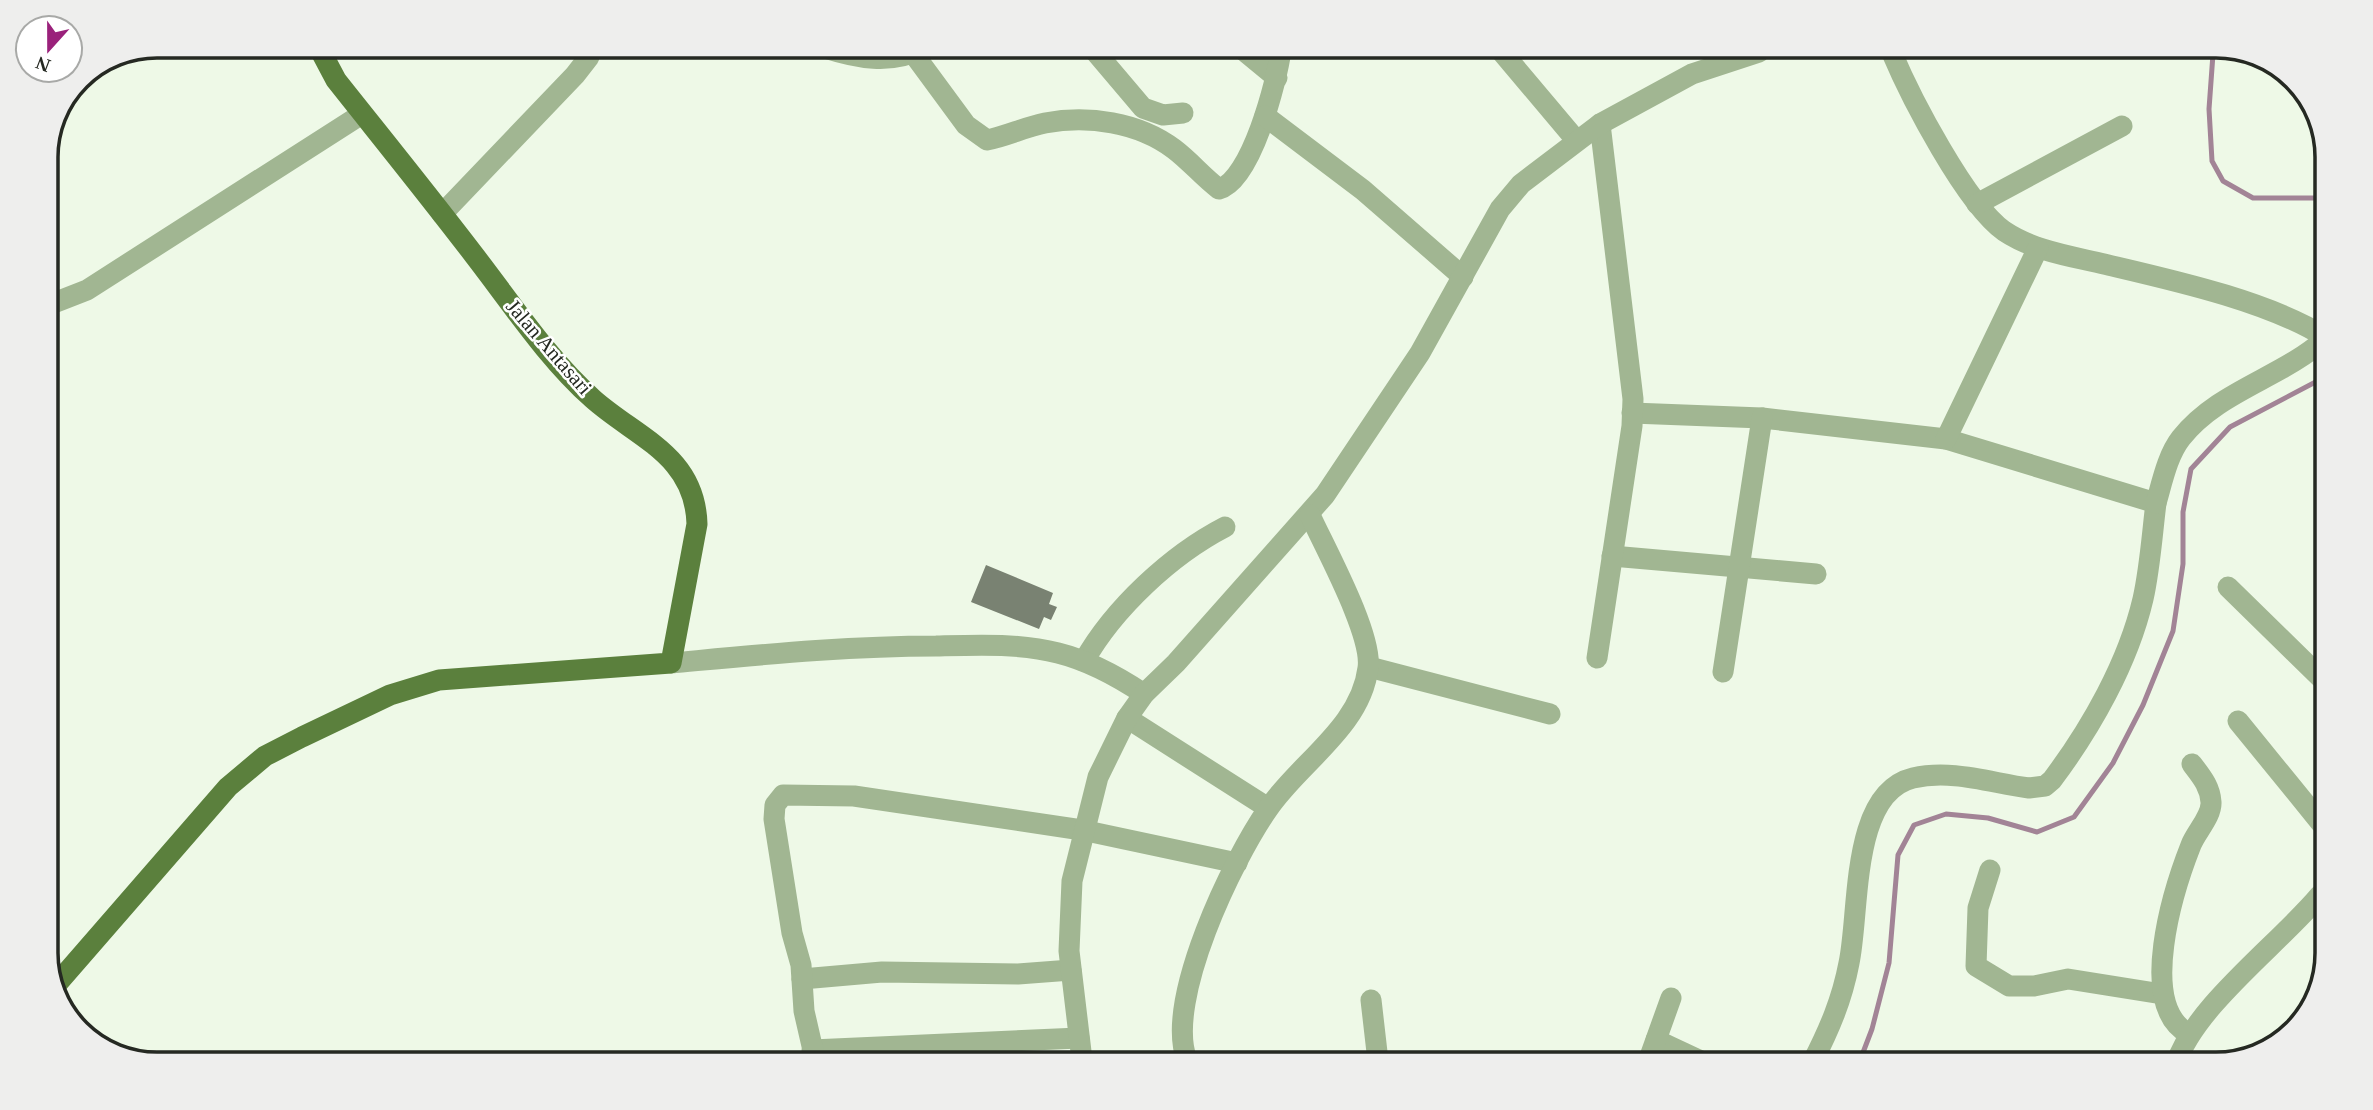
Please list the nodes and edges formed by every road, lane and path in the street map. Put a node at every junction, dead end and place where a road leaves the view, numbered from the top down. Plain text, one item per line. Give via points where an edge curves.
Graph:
1 (324, 58) edge
2 (588, 58) edge
3 (864, 58) edge
4 (889, 58) edge
5 (922, 58) edge
6 (1101, 58) edge
7 (1253, 58) edge
8 (1280, 58) edge
9 (1507, 58) edge
10 (1741, 58) edge
11 (1894, 58) edge
12 (1277, 78) junction
13 (1183, 113) dead end
14 (362, 114) junction
15 (1265, 116) junction
16 (1600, 124) junction
17 (2122, 125) dead end
18 (1576, 139) junction
19 (1977, 204) junction
20 (442, 214) junction
21 (2038, 248) junction
22 (1463, 277) junction
23 (58, 301) edge
24 (2315, 332) edge
25 (2315, 347) edge
26 (1632, 413) junction
27 (1762, 418) junction
28 (1946, 439) junction
29 (2156, 503) junction
30 (1310, 515) junction
31 (1226, 527) dead end
32 (1612, 556) junction
33 (1739, 568) junction
34 (1815, 574) dead end
35 (2228, 587) dead end
36 (1597, 659) dead end
37 (1084, 661) junction
38 (671, 663) junction
39 (1369, 667) junction
40 (1723, 672) dead end
41 (2315, 673) edge
42 (1144, 694) junction
43 (1550, 714) dead end
44 (1127, 719) junction
45 (2238, 721) dead end
46 (2192, 764) dead end
47 (1268, 808) junction
48 (2315, 816) edge
49 (1082, 830) junction
50 (1237, 863) junction
51 (1990, 870) dead end
52 (2315, 901) edge
53 (1071, 970) junction
54 (62, 979) edge
55 (802, 979) junction
56 (2162, 993) junction
57 (1671, 998) dead end
58 (1371, 1000) dead end
59 (2189, 1034) junction
60 (1079, 1038) junction
61 (1656, 1040) junction
62 (813, 1052) edge
63 (846, 1052) edge
64 (1081, 1052) edge
65 (1184, 1052) edge
66 (1377, 1052) edge
67 (1652, 1052) edge
68 (1682, 1052) edge
69 (1817, 1052) edge
70 (2181, 1052) edge

1 - 14 main road, Jalan Antasari
2 - 20 street
3 - 4 street
5 - 15 street via 966,125 987,140 1073,119 1112,123 1151,135 1174,149 1219,189 1234,181
6 - 13 street via 1143,107 1163,115
7 - 12 street
8 - 12 street
9 - 18 street
10 - 16 street via 1692,74
11 - 19 street via 1914,100
12 - 15 street
14 - 20 main road, Jalan Antasari
14 - 23 street via 87,290
15 - 22 street via 1363,190
16 - 18 street
16 - 26 street
17 - 19 street
18 - 22 street via 1510,197
19 - 21 street via 2006,232
20 - 38 main road, Jalan Antasari via 573,382 656,445 691,486 697,524
21 - 24 street via 2283,313
21 - 28 street
22 - 30 street via 1412,364
25 - 29 street via 2295,364 2217,404 2180,439
26 - 27 street
26 - 32 street
27 - 28 street
27 - 33 street
28 - 29 street
29 - 69 street via 2147,578 2132,636 2089,724 2052,780 2029,788 1961,776 1913,778 1900,783 1877,804 1867,831 1854,937 1838,1010
30 - 39 street via 1357,617
30 - 42 street
31 - 37 street via 1157,575 1098,636
32 - 33 street
32 - 36 street
33 - 34 street
33 - 40 street
35 - 41 street
37 - 38 street via 1029,648 850,646
37 - 42 street
38 - 54 main road via 439,680 390,695 265,756 228,787
39 - 43 street
39 - 47 street via 1352,712
42 - 44 street
44 - 47 street
44 - 49 street via 1098,777
45 - 48 street
46 - 56 street via 2206,783 2211,804 2175,887
47 - 50 street
49 - 50 street
49 - 53 street via 1072,881
49 - 55 street via 854,796 783,795 775,805 774,819
50 - 65 street via 1218,900 1184,996
51 - 56 street via 1978,908 1976,966 2009,986 2068,979
52 - 59 street
53 - 55 street via 882,972
53 - 60 street
55 - 62 street
56 - 59 street via 2173,1021
57 - 61 street
58 - 66 street
59 - 70 street
60 - 63 street
60 - 64 street
61 - 67 street
61 - 68 street

